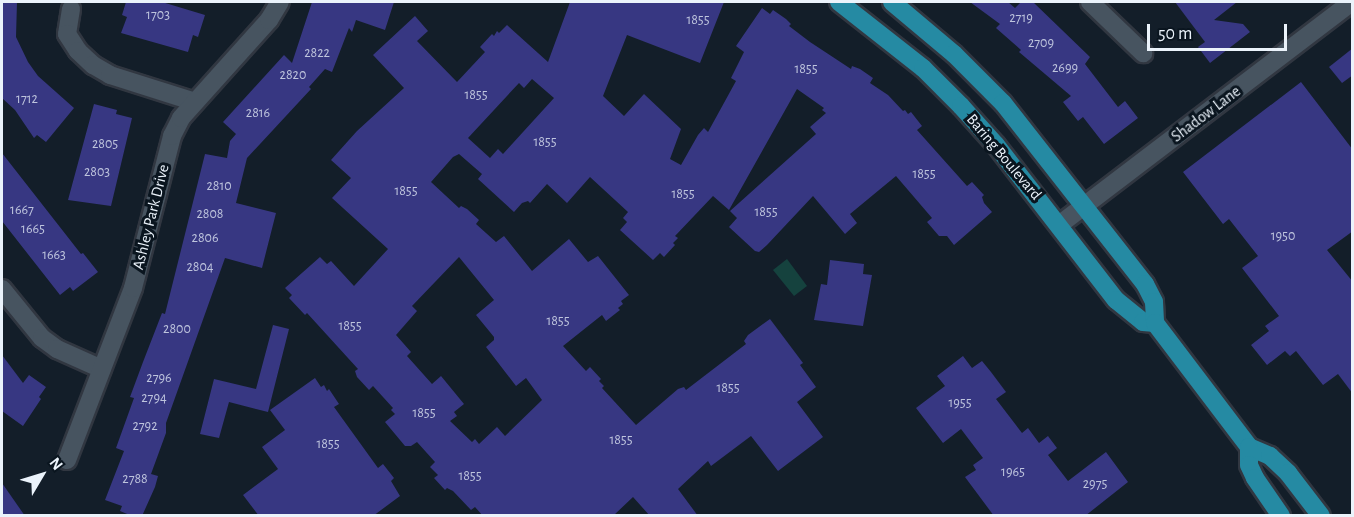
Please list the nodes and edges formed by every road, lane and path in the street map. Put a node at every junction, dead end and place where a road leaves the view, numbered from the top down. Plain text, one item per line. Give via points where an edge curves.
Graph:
1 (280, 2) edge
2 (839, 2) edge
3 (892, 2) edge
4 (1090, 2) edge
5 (1352, 2) edge
6 (71, 9) dead end
7 (1143, 53) dead end
8 (195, 102) junction
9 (1085, 206) junction
10 (1059, 225) junction
11 (3, 295) edge
12 (1155, 323) junction
13 (102, 369) junction
14 (1249, 447) junction
15 (67, 460) dead end
16 (1281, 516) edge
17 (1321, 516) edge

1 - 8 street, Ashley Park Drive via 269,21
2 - 10 main road, Baring Boulevard via 922,68 961,106
3 - 9 main road, Baring Boulevard via 954,54 997,97
4 - 7 street
5 - 9 street, Shadow Lane
6 - 8 street via 67,34 93,65 110,75
8 - 13 street, Ashley Park Drive via 172,136 133,288
9 - 10 street, Shadow Lane
9 - 12 main road, Baring Boulevard via 1145,284 1154,302
10 - 12 main road, Baring Boulevard via 1116,300 1143,322
11 - 13 street via 57,350
12 - 14 main road, Baring Boulevard
13 - 15 street, Ashley Park Drive
14 - 16 main road, Baring Boulevard via 1249,465 1255,478
14 - 17 main road, Baring Boulevard via 1270,456 1288,473

